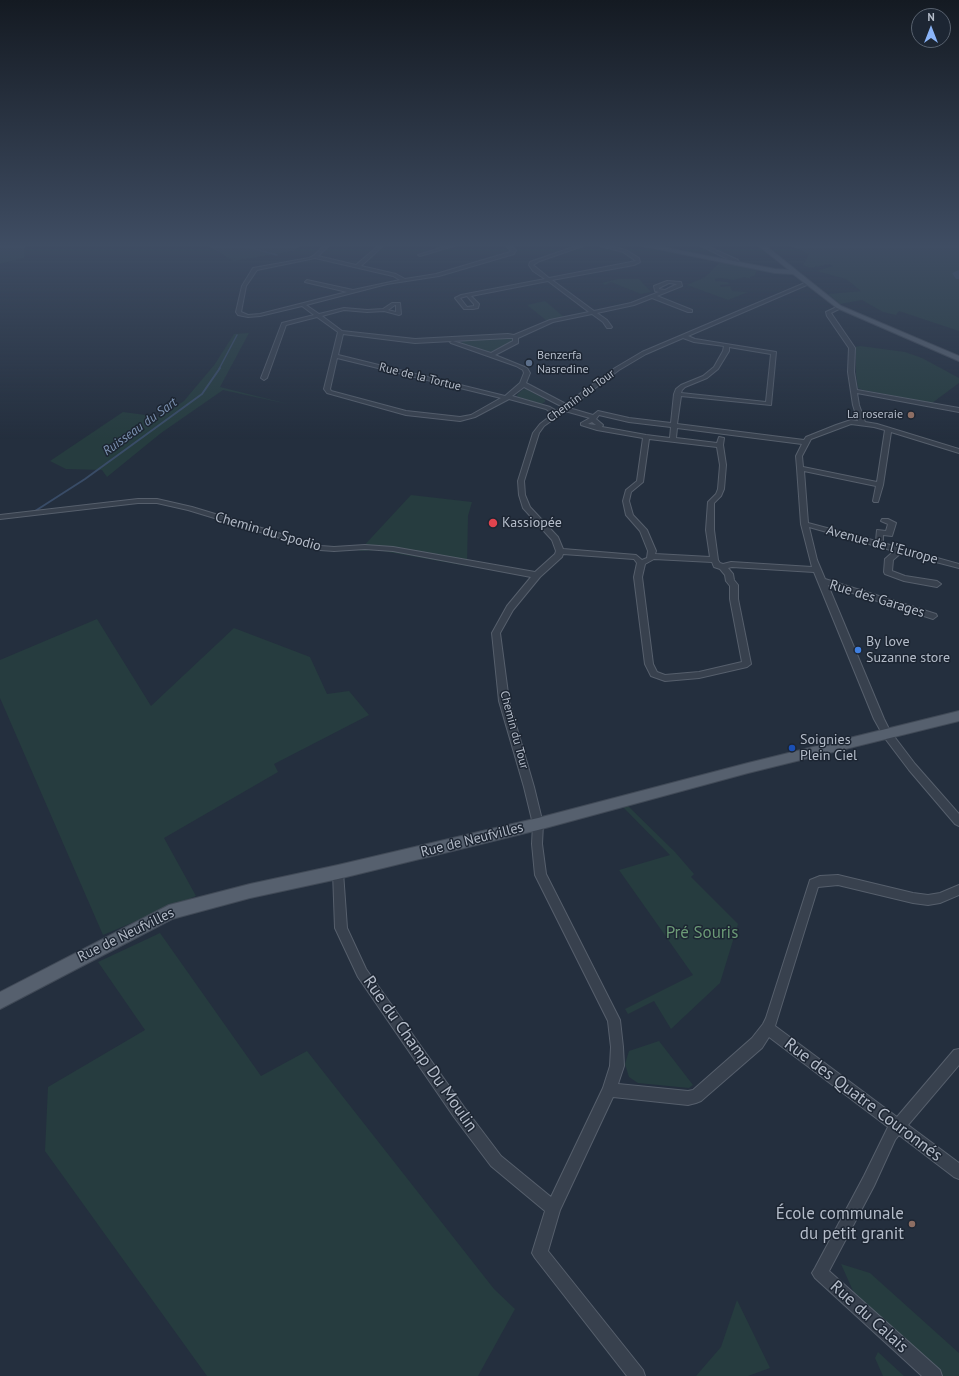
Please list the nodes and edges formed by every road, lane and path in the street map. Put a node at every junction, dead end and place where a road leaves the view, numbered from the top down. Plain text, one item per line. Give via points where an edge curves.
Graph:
1 (238, 310) edge
2 (277, 310) edge
3 (310, 310) edge
4 (339, 310) edge
5 (358, 310) edge
6 (380, 310) edge
7 (591, 310) edge
8 (604, 310) edge
9 (743, 310) edge
10 (833, 310) edge
11 (846, 310) edge
12 (594, 312) junction
13 (317, 316) junction
14 (609, 327) dead end
15 (341, 332) junction
16 (683, 336) junction
17 (514, 337) junction
18 (449, 340) junction
19 (727, 345) junction
20 (491, 355) junction
21 (335, 356) junction
22 (959, 359) edge
23 (264, 378) dead end
24 (523, 384) junction
25 (854, 391) junction
26 (677, 394) junction
27 (507, 398) junction
28 (564, 407) junction
29 (959, 410) edge
30 (556, 413) junction
31 (593, 418) junction
32 (862, 423) junction
33 (674, 425) junction
34 (597, 428) junction
35 (888, 429) junction
36 (722, 432) junction
37 (646, 437) junction
38 (672, 440) junction
39 (805, 442) junction
40 (720, 445) junction
41 (959, 451) edge
42 (800, 468) junction
43 (880, 485) junction
44 (876, 501) dead end
45 (0, 517) edge
46 (885, 521) dead end
47 (805, 524) junction
48 (879, 544) junction
49 (560, 550) junction
50 (899, 550) junction
51 (651, 556) junction
52 (641, 563) junction
53 (718, 564) junction
54 (959, 566) edge
55 (817, 570) junction
56 (537, 575) junction
57 (822, 581) junction
58 (937, 584) dead end
59 (933, 616) dead end
60 (959, 716) edge
61 (887, 734) junction
62 (959, 821) edge
63 (538, 824) junction
64 (338, 872) junction
65 (959, 890) edge
66 (0, 1001) edge
67 (768, 1028) junction
68 (959, 1055) edge
69 (609, 1090) junction
70 (899, 1127) junction
71 (959, 1172) edge
72 (553, 1208) junction
73 (637, 1376) edge
74 (934, 1376) edge

1 - 2 street via 243,315 253,316
3 - 13 street
4 - 13 street
5 - 6 street
7 - 12 street
8 - 12 street
9 - 16 street, Chemin du Tour
10 - 25 street via 828,312 829,316 852,348 851,372
11 - 22 main road
12 - 14 street
12 - 17 street via 543,324
13 - 15 street
13 - 23 street via 284,324
15 - 18 street via 410,341
15 - 21 street
16 - 19 street
16 - 28 street, Chemin du Tour via 632,360
17 - 18 street
17 - 20 street via 516,342
18 - 20 street
19 - 26 street via 716,368 705,377 683,386
19 - 26 street via 774,353 769,404
20 - 24 street via 525,369 527,372
21 - 27 street, Rue de la Tortue
21 - 27 street via 327,389 329,392 406,413 467,418
24 - 27 street
24 - 28 street
25 - 29 street
25 - 32 street
26 - 33 street
27 - 30 street, Rue de la Tortue via 548,408
28 - 30 street, Chemin du Tour
28 - 31 street
30 - 49 street, Chemin du Tour via 536,433 521,481 522,495 527,508 555,539
31 - 33 street via 598,413 629,420
31 - 34 street via 600,425
31 - 34 street via 583,424
32 - 35 street
32 - 39 street via 851,422 838,426 808,438
33 - 36 street
33 - 38 street
34 - 37 street
35 - 41 street
35 - 43 street
36 - 39 street
36 - 40 street
37 - 38 street
37 - 51 street via 640,482 628,491 626,502 630,515 643,530 652,551
38 - 40 street
39 - 42 street via 799,456
40 - 53 street via 723,458 721,489 719,495 710,502 710,530
42 - 43 street
42 - 47 street
43 - 44 street
45 - 56 street, Chemin du Spodio via 157,501 190,508 320,548 393,549
46 - 48 street via 892,523 891,528 889,534 880,532
47 - 48 street, Avenue de l'Europe
47 - 55 street
48 - 50 street, Avenue de l'Europe
49 - 52 street via 636,557
49 - 56 street, Chemin du Tour via 555,560
50 - 54 street, Avenue de l'Europe
50 - 58 street via 889,559 888,572 904,578
51 - 52 street
51 - 53 street
52 - 53 street via 638,577 649,664 654,674 665,678 699,675 747,664 734,599 734,585 729,574
53 - 55 street
55 - 57 street
56 - 63 street, Chemin du Tour via 510,608 496,633 504,701
57 - 59 street, Rue des Garages
57 - 61 street
60 - 61 main road, Rue de Neufvilles
61 - 62 street
61 - 63 main road, Rue de Neufvilles
63 - 64 main road, Rue de Neufvilles
63 - 69 street, Chemin du Tour via 537,844 541,875 614,1020 618,1066
64 - 66 main road, Rue de Neufvilles via 169,912
64 - 72 street, Rue du Champ Du Moulin via 341,928 362,973 496,1161
65 - 67 street via 928,900 838,880 829,879 814,884
67 - 69 street via 757,1043 696,1096 688,1098
67 - 70 street, Rue des Quatre Couronnés
68 - 70 street via 922,1096
69 - 72 street, Chemin du Tour
70 - 71 street, Rue des Quatre Couronnés
70 - 74 street, Rue du Calais via 890,1135 869,1181 820,1273
72 - 73 street, Chemin du Tour via 540,1253

